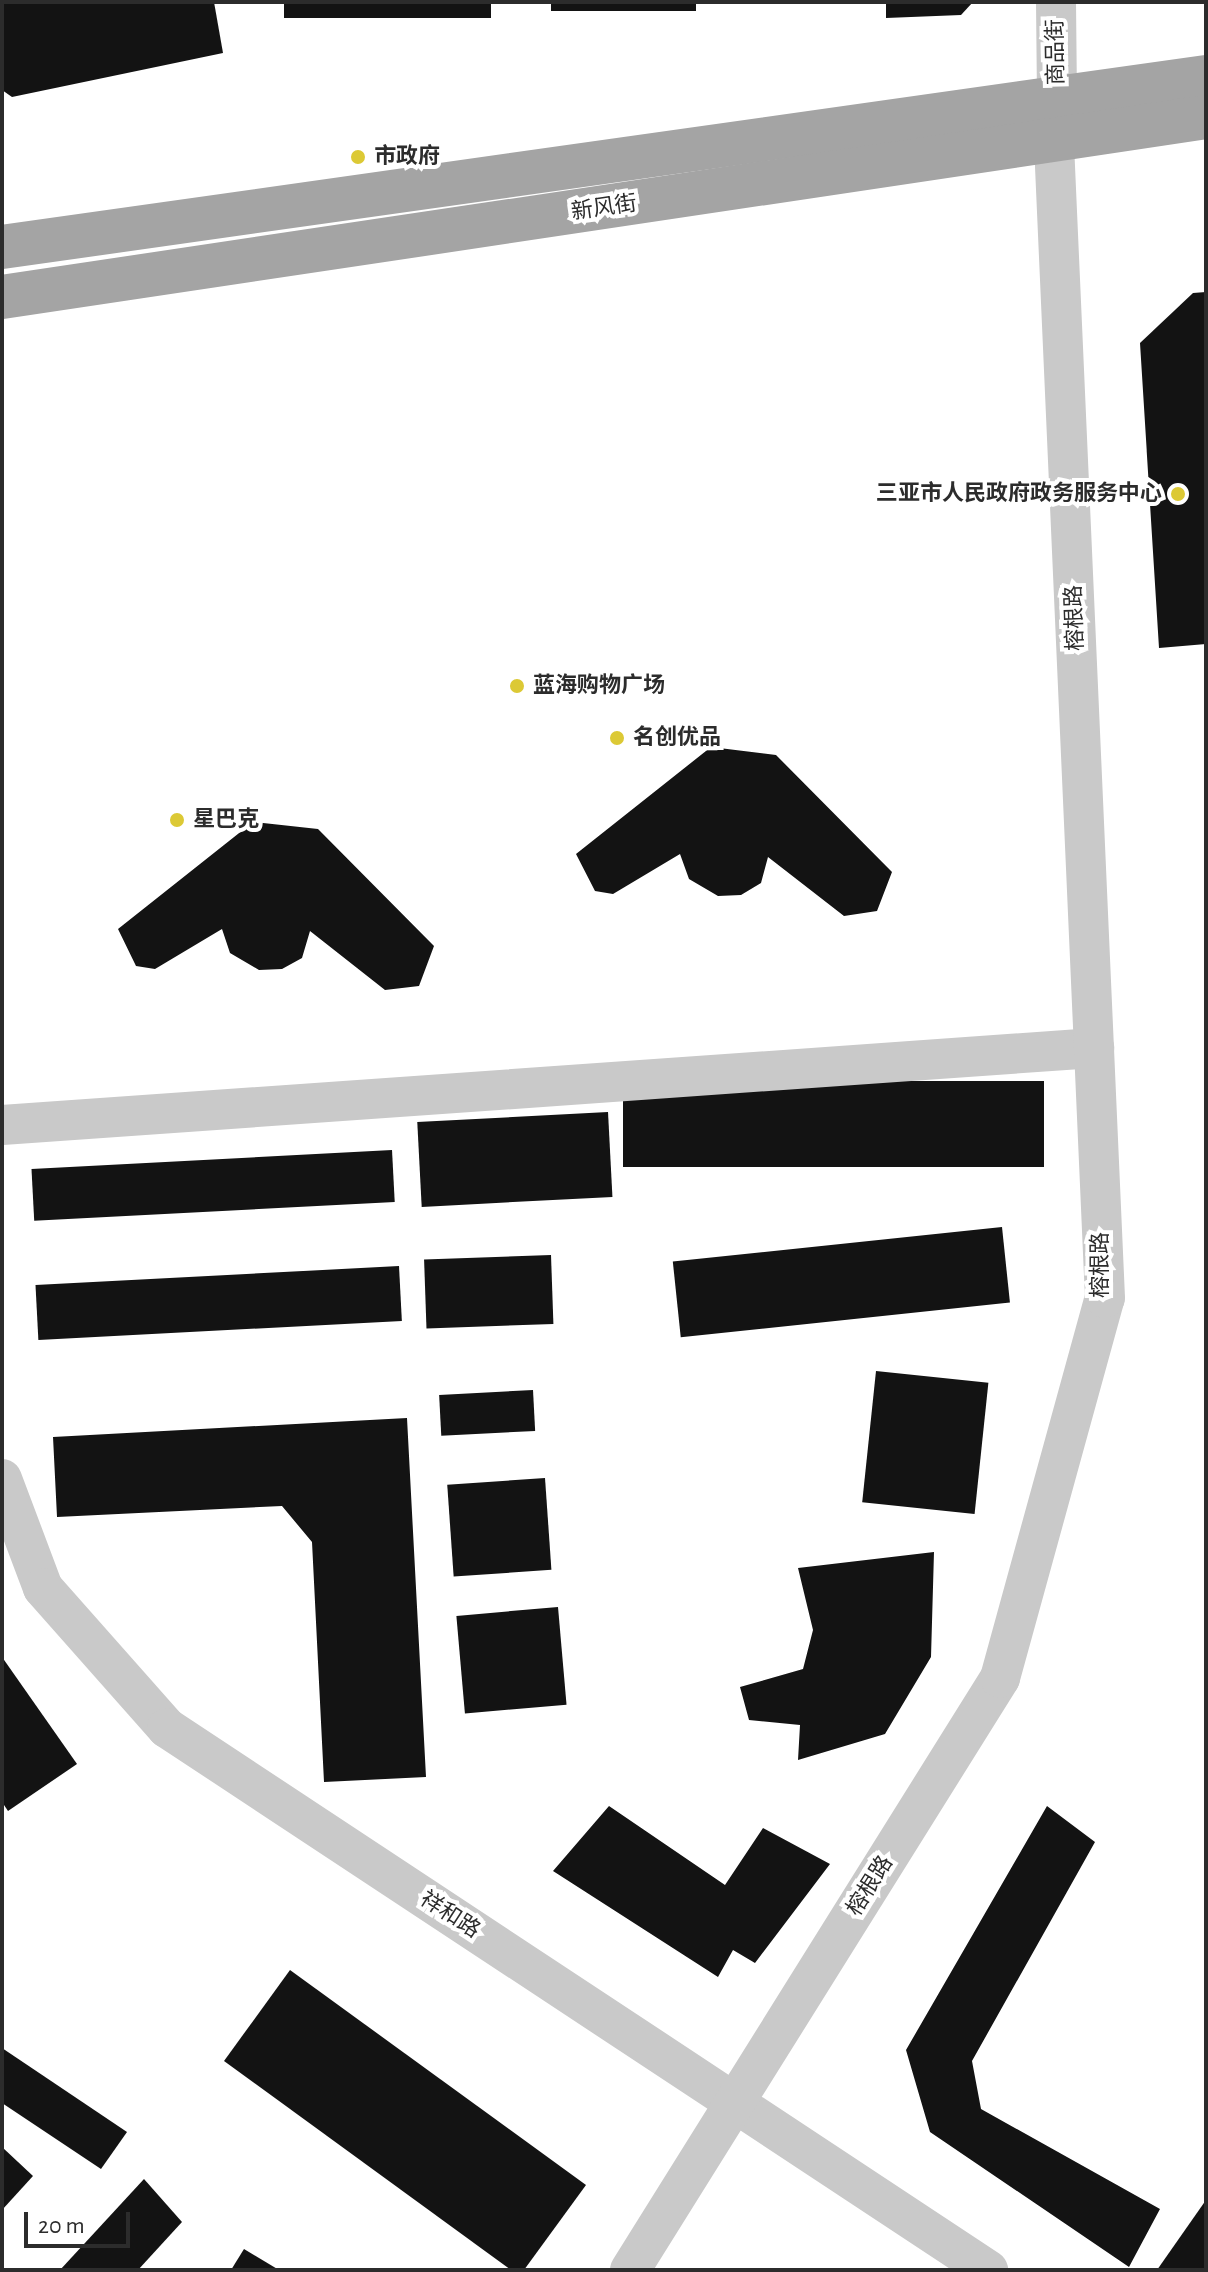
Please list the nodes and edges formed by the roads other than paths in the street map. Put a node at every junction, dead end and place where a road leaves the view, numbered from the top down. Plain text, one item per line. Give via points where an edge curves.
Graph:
1 (1056, 2) edge
2 (1206, 77) edge
3 (1206, 117) edge
4 (1055, 122) junction
5 (2, 247) edge
6 (2, 297) edge
7 (1094, 1048) junction
8 (2, 1125) edge
9 (2, 1479) edge
10 (733, 2102) junction
11 (630, 2270) edge
12 (988, 2270) edge

1 - 4 street, 商品街
2 - 4 main road, 新风街
3 - 4 main road, 新风街
4 - 5 main road, 新风街
4 - 6 main road, 新风街
4 - 7 street, 榕根路
7 - 8 street
7 - 10 street, 榕根路 via 1105,1298 1000,1678
9 - 10 street, 祥和路 via 43,1588 167,1728
10 - 11 street, 榕根路
10 - 12 street, 祥和路

